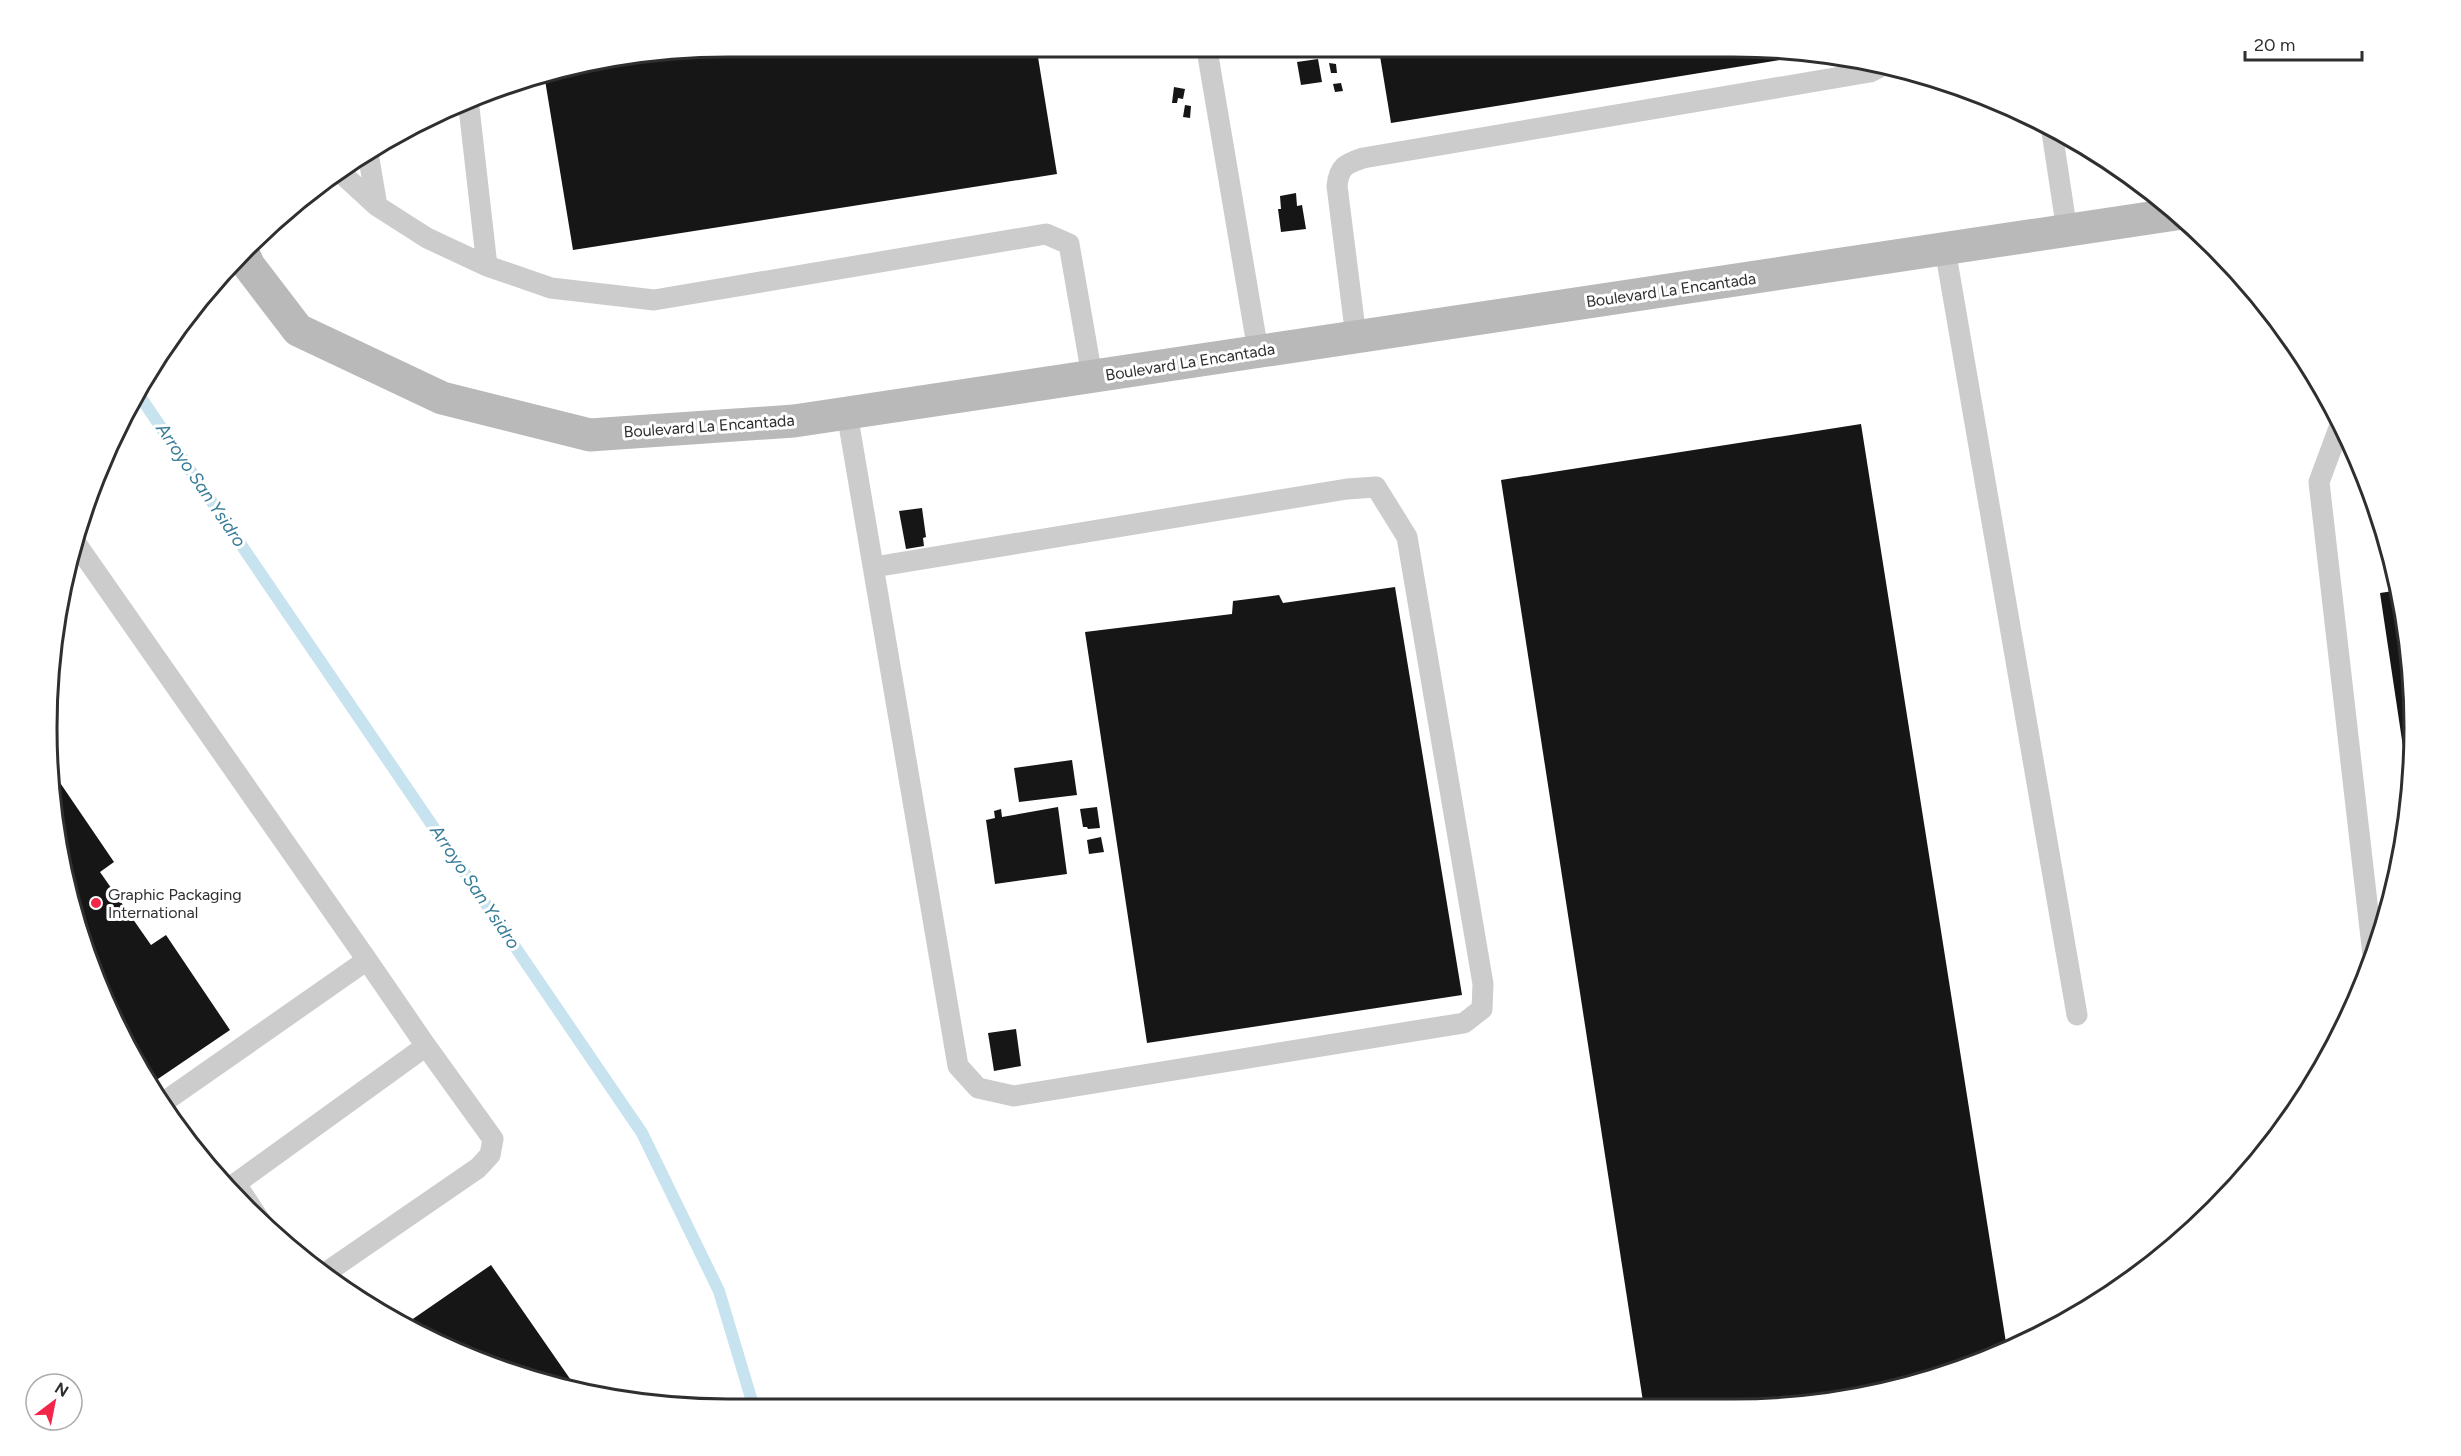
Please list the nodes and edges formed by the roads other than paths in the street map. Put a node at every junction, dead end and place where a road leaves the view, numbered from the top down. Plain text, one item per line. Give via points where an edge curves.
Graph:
1 (1208, 57) edge
2 (1868, 71) edge
3 (469, 109) edge
4 (2053, 138) edge
5 (369, 161) edge
6 (346, 177) edge
7 (377, 206) junction
8 (2165, 216) edge
9 (2067, 231) junction
10 (1944, 249) junction
11 (246, 262) edge
12 (487, 266) junction
13 (1356, 337) junction
14 (1258, 351) junction
15 (1092, 376) junction
16 (847, 413) junction
17 (2337, 435) edge
18 (81, 551) edge
19 (874, 567) junction
20 (2371, 935) edge
21 (367, 960) junction
22 (2077, 1015) dead end
23 (426, 1046) junction
24 (169, 1099) edge
25 (237, 1184) edge
26 (332, 1269) edge

1 - 14 lane
2 - 13 lane via 1345,164 1337,186
3 - 12 lane
4 - 9 lane
5 - 7 lane
6 - 7 lane
7 - 12 lane via 428,238
8 - 9 main road, Boulevard La Encantada
9 - 10 main road, Boulevard La Encantada
10 - 13 main road, Boulevard La Encantada
10 - 22 lane
11 - 16 main road, Boulevard La Encantada via 298,330 442,398 590,435 794,421
12 - 15 lane via 550,288 654,300 1046,234 1069,244
13 - 14 main road, Boulevard La Encantada
14 - 15 main road, Boulevard La Encantada
15 - 16 main road, Boulevard La Encantada
16 - 19 lane
17 - 20 lane via 2319,482
18 - 21 lane
19 - 19 lane via 958,1066 978,1088 1014,1096 1464,1023 1482,1009 1483,984 1407,537 1376,488 1347,489
21 - 23 lane
21 - 24 lane
23 - 25 lane
23 - 26 lane via 493,1139 490,1155 478,1168

